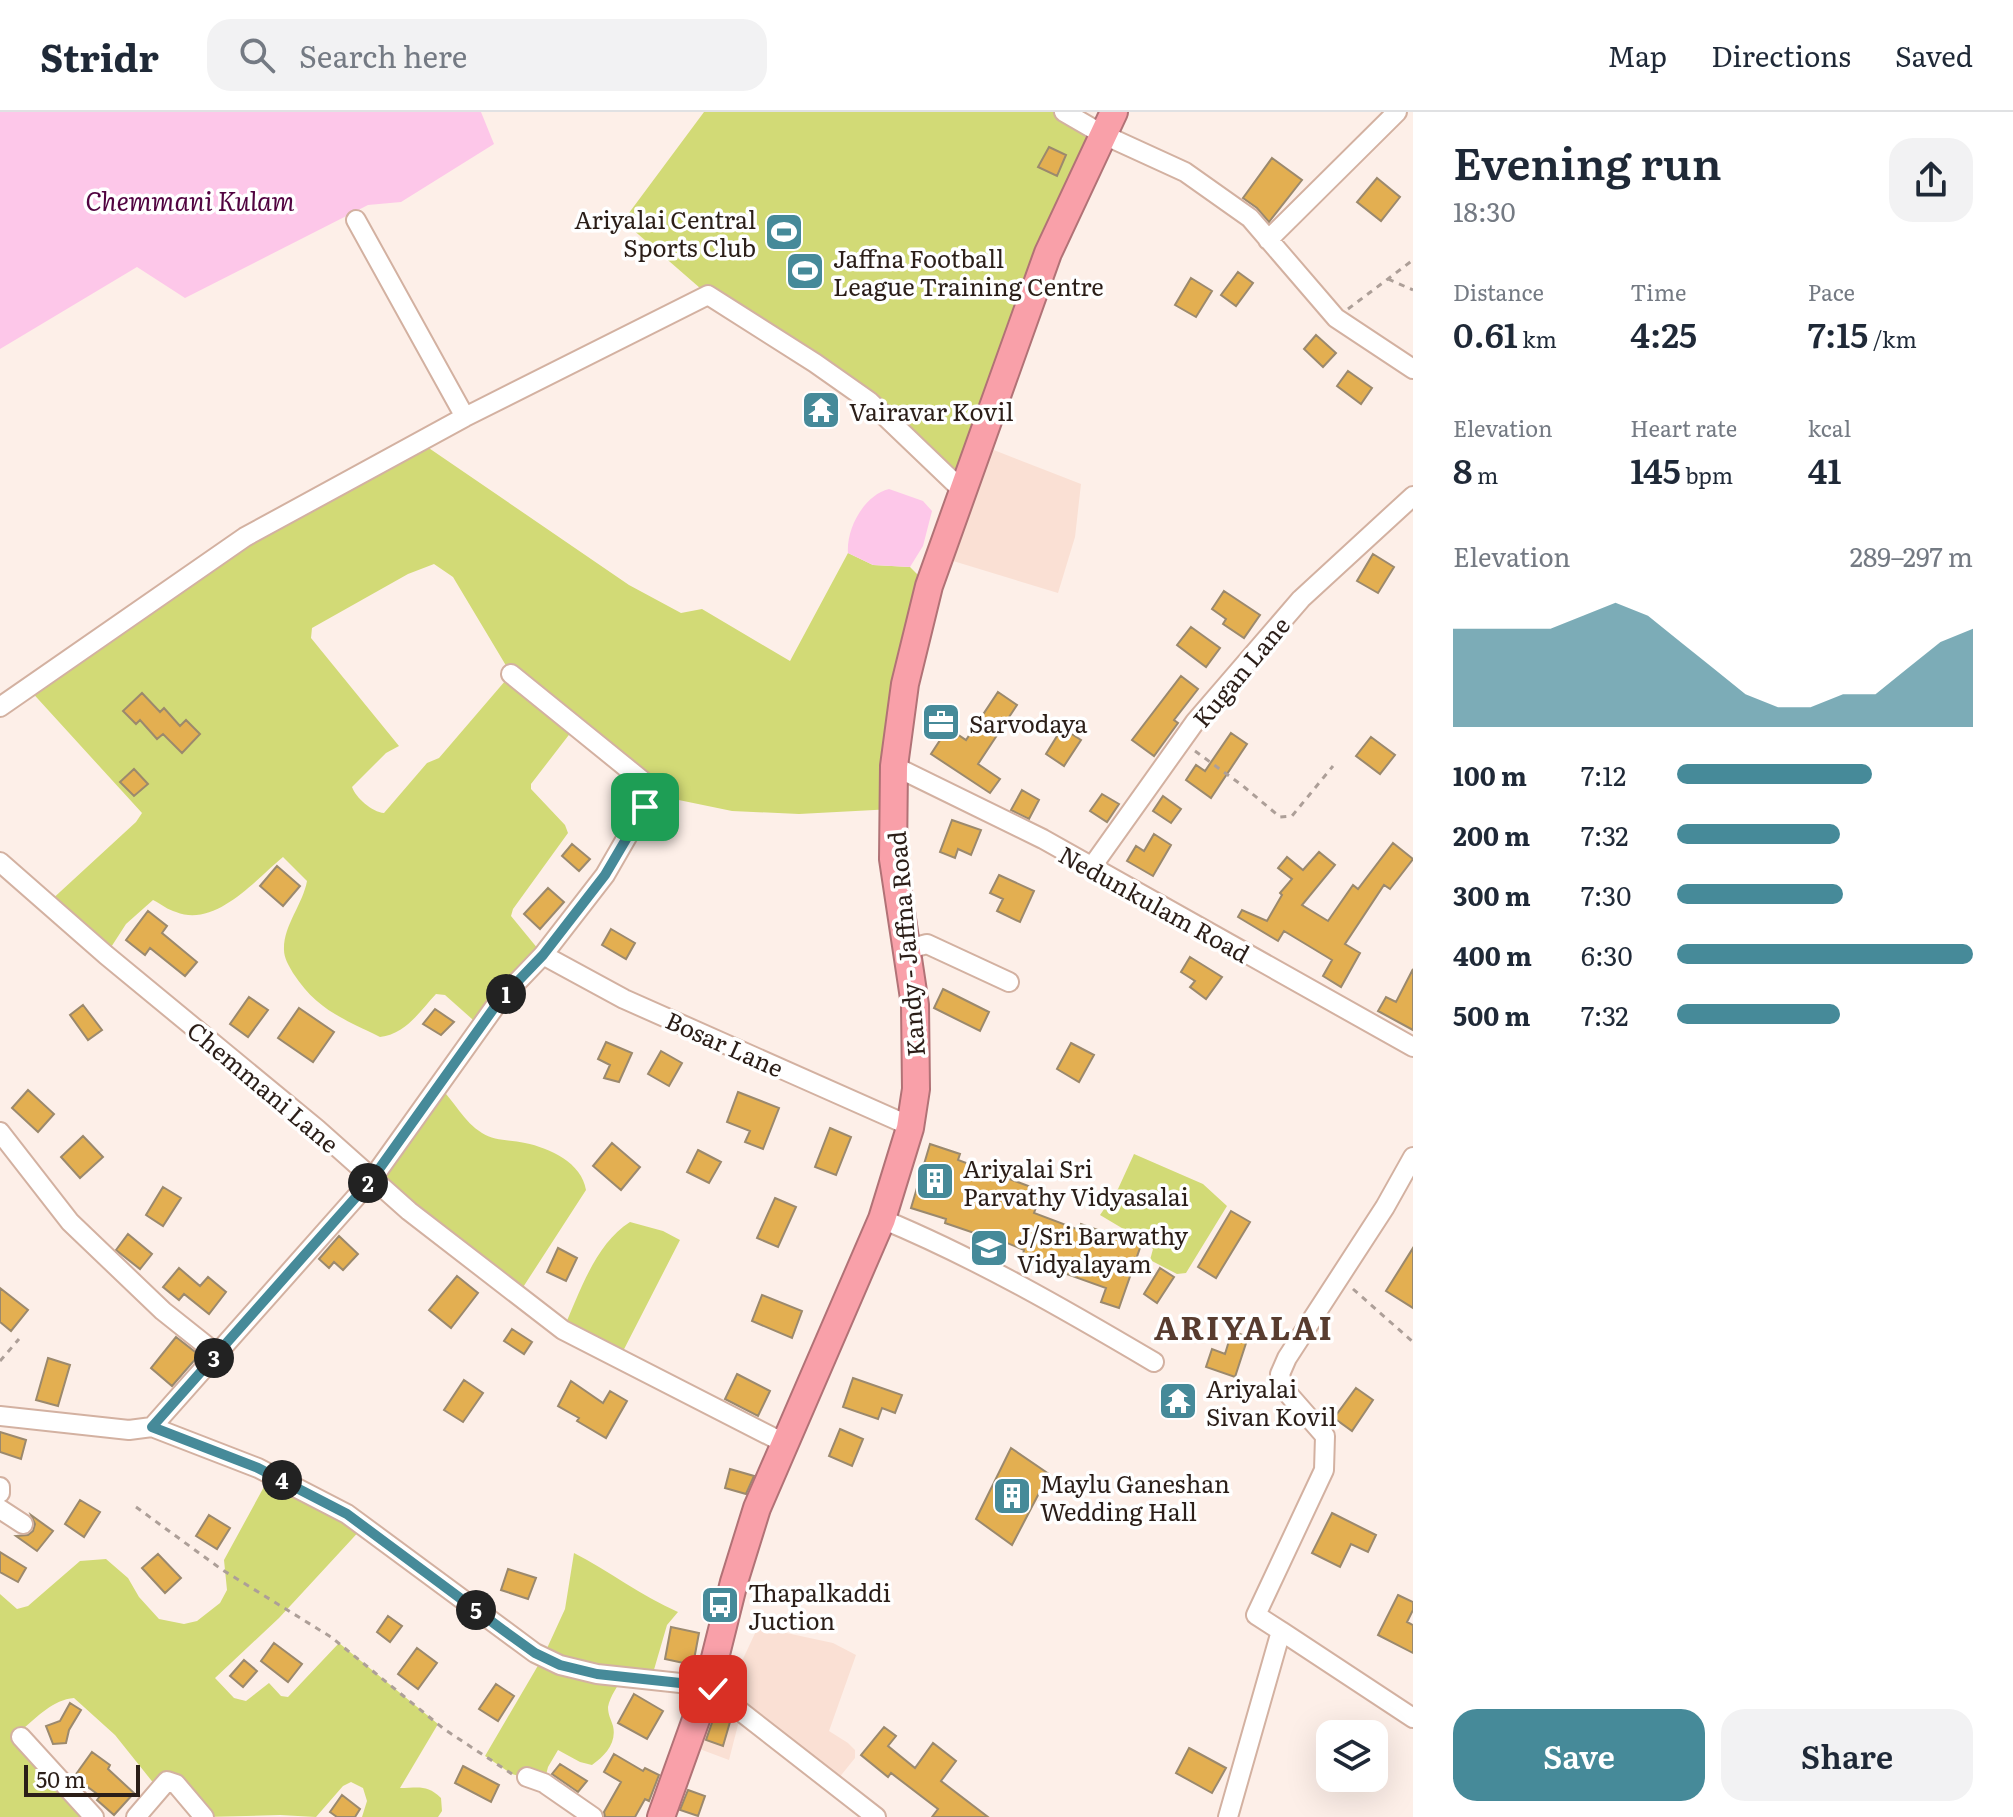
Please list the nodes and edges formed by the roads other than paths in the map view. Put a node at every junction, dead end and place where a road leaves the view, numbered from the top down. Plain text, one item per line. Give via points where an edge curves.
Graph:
1 (1064, 112) edge
2 (1397, 112) edge
3 (1108, 123) edge
4 (356, 220) dead end
5 (1268, 240) junction
6 (1413, 369) edge
7 (465, 417) junction
8 (963, 491) junction
9 (1413, 496) edge
10 (511, 674) dead end
11 (0, 707) edge
12 (894, 766) junction
13 (0, 862) edge
14 (1091, 868) junction
15 (908, 949) junction
16 (543, 955) junction
17 (1009, 982) dead end
18 (1413, 1047) edge
19 (910, 1126) junction
20 (0, 1132) edge
21 (1413, 1157) edge
22 (372, 1179) junction
23 (882, 1219) junction
24 (217, 1354) junction
25 (1154, 1362) dead end
26 (0, 1416) edge
27 (152, 1427) junction
28 (784, 1443) junction
29 (0, 1509) edge
30 (23, 1524) dead end
31 (1281, 1631) junction
32 (708, 1686) junction
33 (1413, 1718) edge
34 (21, 1737) dead end
35 (527, 1777) road end
36 (94, 1817) edge
37 (136, 1817) edge
38 (204, 1817) edge
39 (593, 1817) edge
40 (661, 1817) edge
41 (876, 1817) edge
42 (1228, 1817) edge

1 - 3 street
2 - 5 street
3 - 5 street via 1250,218
3 - 8 highway, Kandy - Jaffna Road via 1048,253
4 - 7 street
5 - 6 street via 1336,318
7 - 8 street via 708,295 869,401
7 - 11 street via 245,537
8 - 12 highway, Kandy - Jaffna Road via 929,586 905,684
9 - 14 street, Kugan Lane via 1301,599 1195,722
10 - 16 street via 654,790 605,875
12 - 14 street, Nedunkulam Road via 969,800
12 - 15 highway, Kandy - Jaffna Road via 893,859
13 - 22 street, Chemmani Lane
14 - 18 street, Nedunkulam Road
15 - 17 street via 927,944
15 - 19 highway, Kandy - Jaffna Road via 917,1057
16 - 19 street, Bosar Lane via 624,999
16 - 22 street via 499,1001
19 - 23 highway, Kandy - Jaffna Road
20 - 24 street via 70,1222
21 - 31 street via 1280,1374 1283,1388 1325,1436 1324,1470 1256,1615
22 - 24 street
22 - 28 street, Chemmani Lane via 563,1330
23 - 25 street via 979,1264
23 - 28 highway, Kandy - Jaffna Road
24 - 27 street
26 - 27 street via 129,1430
27 - 32 street via 258,1468 347,1514 535,1653 560,1665
28 - 32 highway, Kandy - Jaffna Road via 757,1508
29 - 30 street
31 - 33 street
31 - 42 street
32 - 40 highway, Kandy - Jaffna Road
32 - 41 street
34 - 36 street
35 - 39 street
37 - 38 street via 167,1781 176,1784

